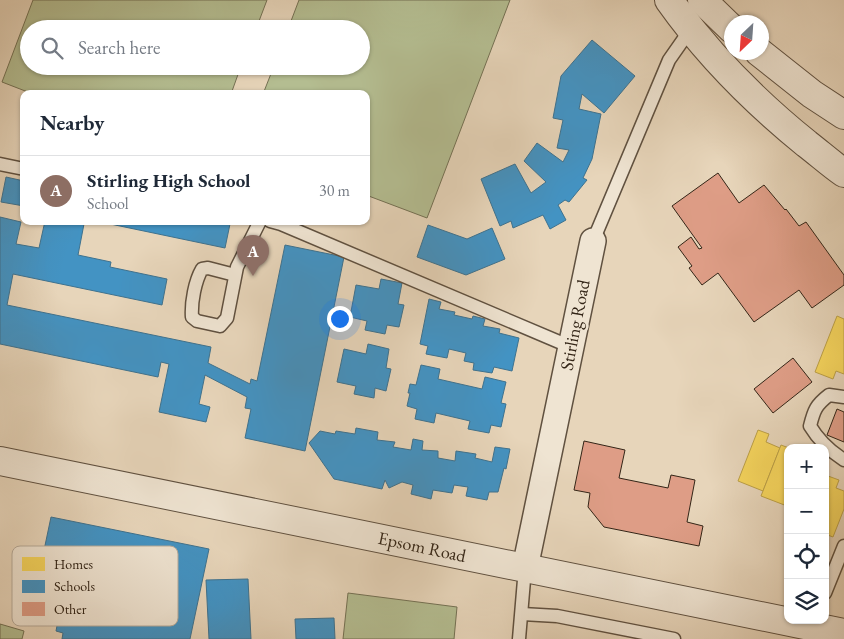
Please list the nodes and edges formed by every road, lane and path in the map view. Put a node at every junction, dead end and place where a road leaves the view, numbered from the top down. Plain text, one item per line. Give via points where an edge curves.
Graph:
1 (669, 0) edge
2 (702, 0) edge
3 (724, 21) edge
4 (690, 30) junction
5 (769, 60) edge
6 (844, 115) edge
7 (0, 164) edge
8 (20, 168) edge
9 (844, 173) edge
10 (258, 225) edge
11 (283, 225) edge
12 (593, 241) joint
13 (235, 275) junction
14 (571, 347) junction
15 (844, 397) edge
16 (844, 460) edge
17 (0, 461) edge
18 (844, 546) edge
19 (524, 568) junction
20 (829, 583) edge
21 (522, 614) junction
22 (784, 617) edge
23 (816, 624) edge
24 (844, 633) edge
25 (519, 639) edge
26 (674, 639) edge

1 - 4 street
2 - 3 street
4 - 9 street via 735,80 782,124
4 - 12 lane, Stirling Road via 669,60
5 - 6 street
7 - 8 lane
10 - 13 lane
11 - 14 lane
12 - 14 street, Stirling Road
13 - 13 lane via 224,324 197,321 192,317 202,269
14 - 19 street, Stirling Road
15 - 16 lane via 829,396 818,403 810,426 818,439
17 - 19 street, Epsom Road
18 - 20 lane
19 - 21 lane, Stirling Road
19 - 22 street, Epsom Road
21 - 25 lane, Stirling Road
21 - 26 lane via 557,616
23 - 24 street, Epsom Road

